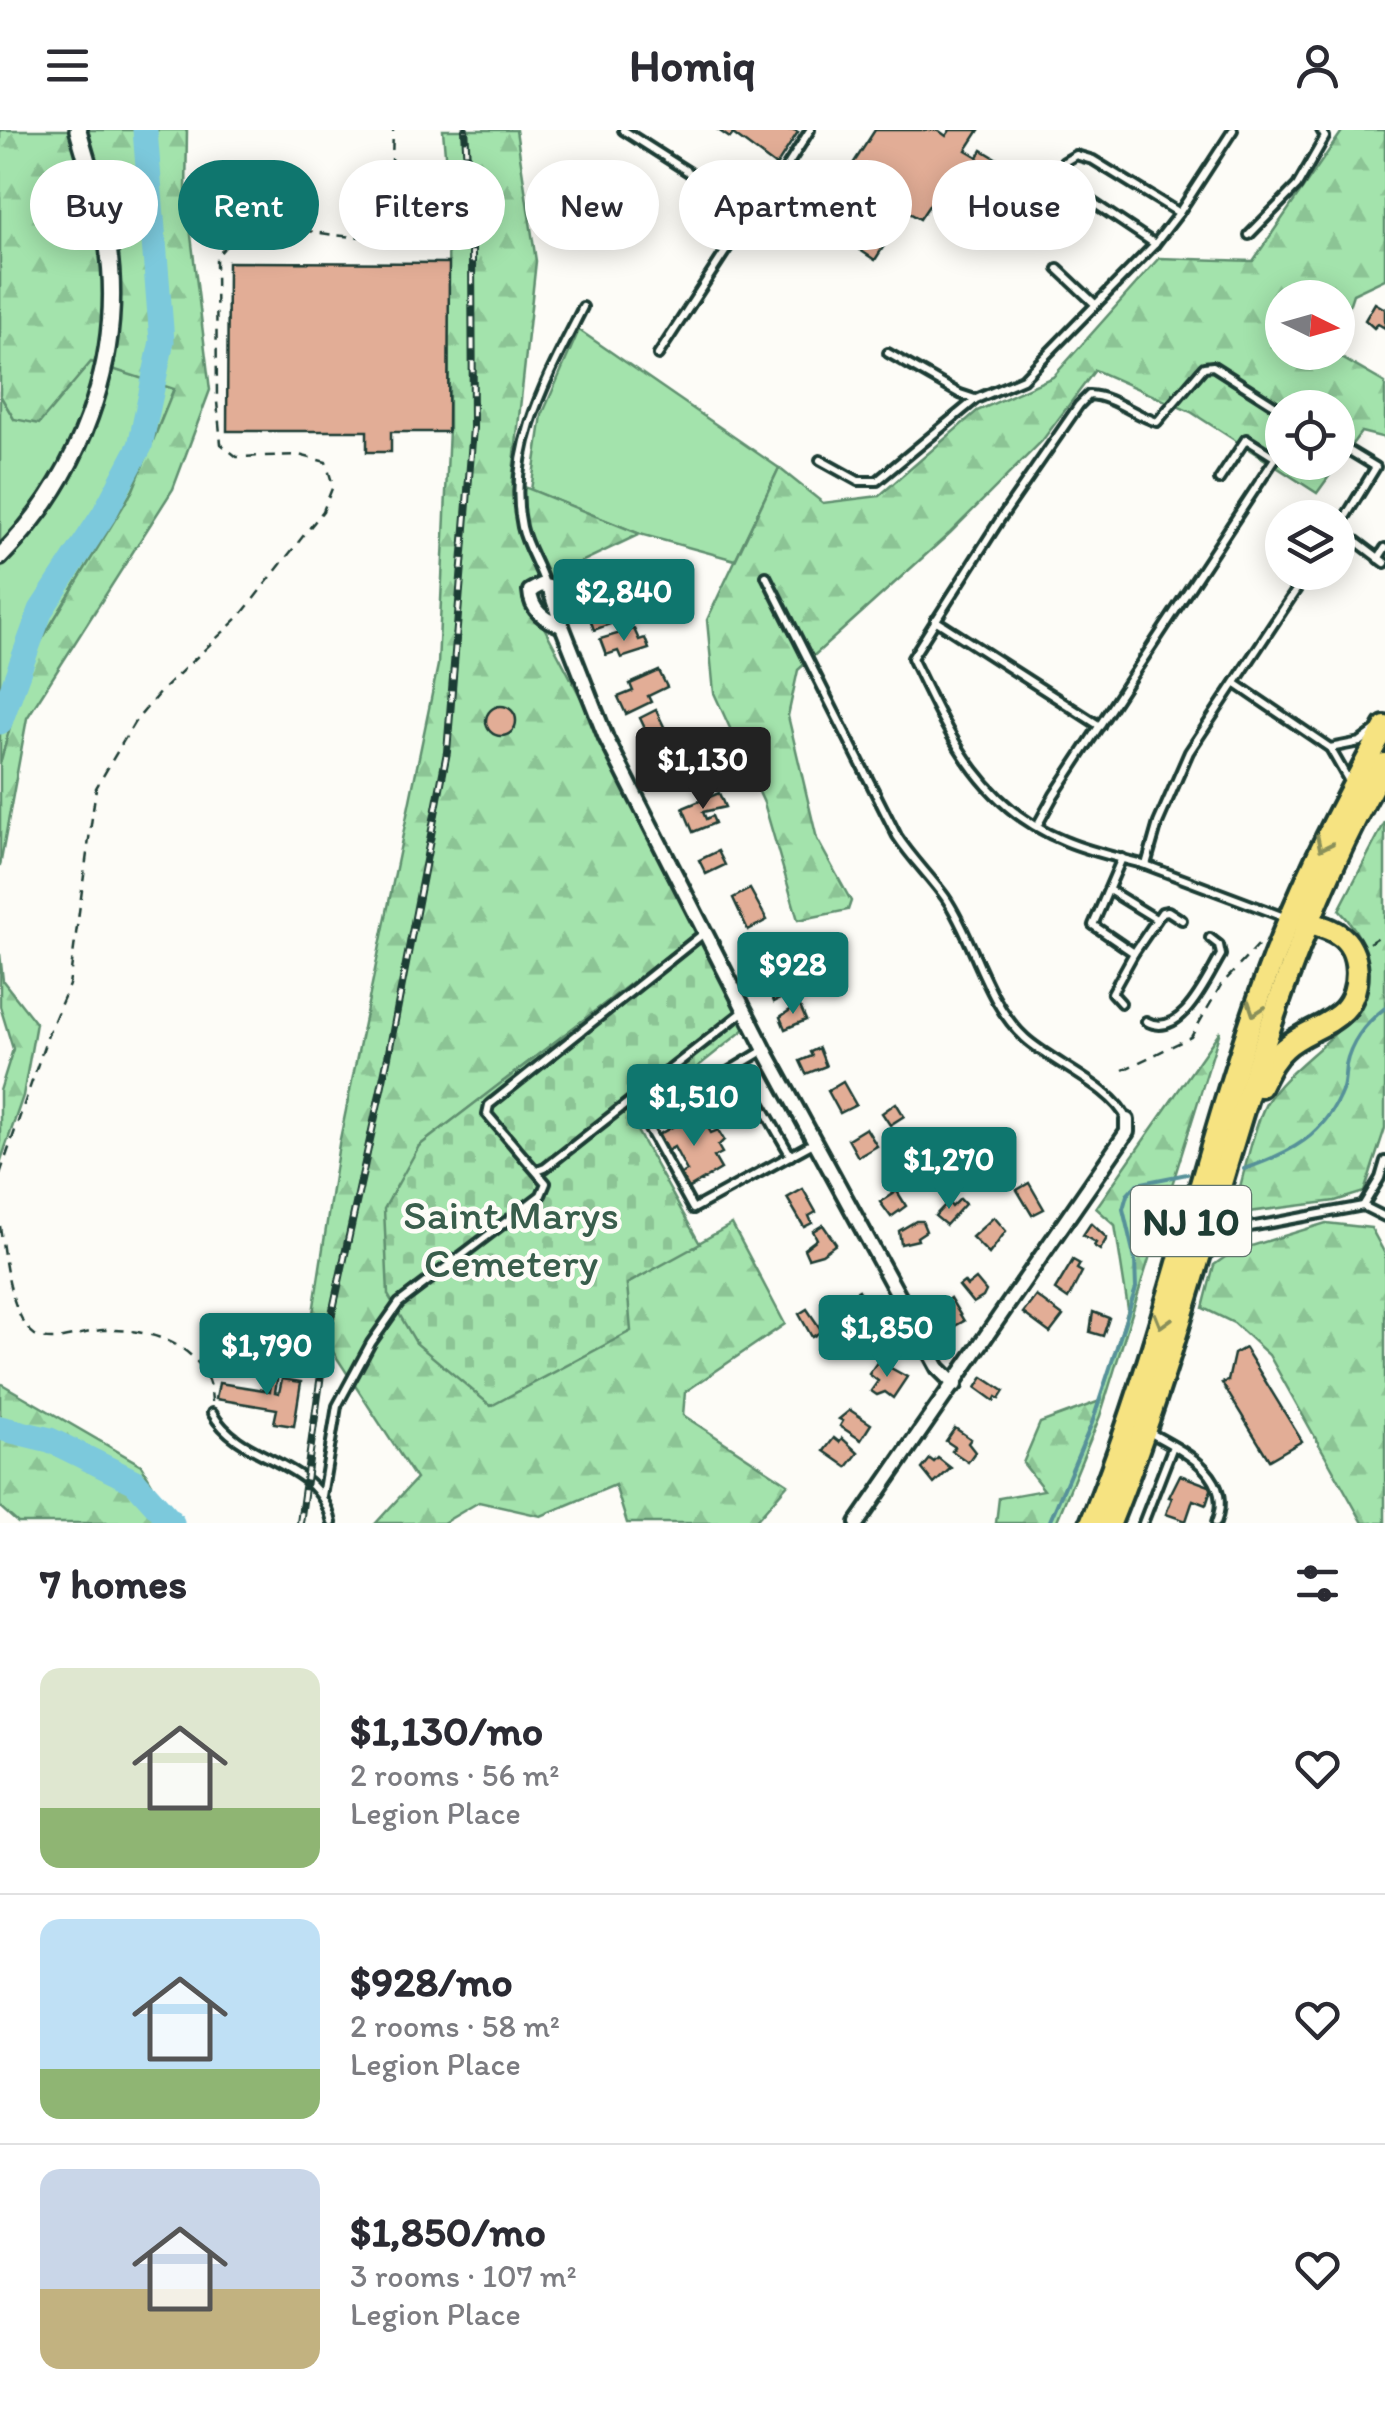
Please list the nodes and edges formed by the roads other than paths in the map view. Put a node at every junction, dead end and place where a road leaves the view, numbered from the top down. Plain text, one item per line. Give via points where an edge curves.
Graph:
1 (78, 130) edge
2 (623, 130) edge
3 (810, 130) edge
4 (1233, 130) edge
5 (1322, 130) edge
6 (791, 160) edge
7 (679, 166) edge
8 (1179, 214) junction
9 (1249, 235) dead end
10 (1154, 244) junction
11 (726, 250) edge
12 (1058, 270) dead end
13 (1096, 305) junction
14 (583, 307) dead end
15 (888, 352) dead end
16 (658, 355) dead end
17 (976, 399) junction
18 (1265, 399) edge
19 (1265, 451) edge
20 (1355, 454) edge
21 (1385, 457) edge
22 (820, 460) dead end
23 (1376, 467) junction
24 (1265, 475) edge
25 (1219, 480) dead end
26 (1355, 503) edge
27 (1355, 540) edge
28 (1385, 548) edge
29 (0, 557) edge
30 (1382, 561) edge
31 (766, 576) dead end
32 (546, 585) junction
33 (1296, 590) edge
34 (935, 620) junction
35 (562, 626) junction
36 (1236, 684) junction
37 (1100, 726) junction
38 (1385, 726) edge
39 (1330, 748) junction
40 (1385, 764) edge
41 (1351, 789) junction
42 (1037, 826) junction
43 (1122, 858) junction
44 (1146, 866) junction
45 (1108, 890) junction
46 (1156, 919) junction
47 (1182, 920) dead end
48 (1300, 920) junction
49 (705, 932) junction
50 (1210, 938) dead end
51 (1134, 953) junction
52 (1121, 1004) dead end
53 (745, 1011) junction
54 (1146, 1021) dead end
55 (765, 1049) junction
56 (739, 1066) junction
57 (1127, 1120) joint
58 (1236, 1132) junction
59 (815, 1142) junction
60 (792, 1156) junction
61 (1385, 1161) edge
62 (536, 1172) junction
63 (1363, 1206) junction
64 (1385, 1218) edge
65 (1205, 1236) junction
66 (956, 1385) junction
67 (212, 1413) road end
68 (1146, 1431) junction
69 (1174, 1446) junction
70 (322, 1496) junction
71 (1108, 1522) edge
72 (332, 1523) edge
73 (858, 1523) edge
74 (1143, 1523) edge
75 (1216, 1523) edge

1 - 29 street via 106,236 106,358 89,420 60,484
2 - 7 lane
3 - 6 lane
4 - 8 lane
5 - 9 lane via 1325,137 1297,186
8 - 10 lane
8 - 10 lane via 1093,160 1076,155 1064,162 1070,187
10 - 13 lane
11 - 16 lane
12 - 13 lane
13 - 17 lane via 1024,379
14 - 32 lane via 528,427 521,466 522,529
15 - 17 lane
17 - 22 lane via 877,481 858,482
18 - 34 lane via 1213,366 1204,367 1157,422 1090,395
19 - 25 lane via 1246,440
20 - 23 lane
21 - 23 lane
23 - 26 lane
24 - 37 lane
27 - 30 lane
28 - 30 lane
31 - 57 lane via 897,836 945,897 1007,1017 1037,1048 1115,1102
32 - 35 street
32 - 35 street via 530,591 532,604
33 - 36 lane
34 - 37 lane
34 - 42 lane via 912,658 939,714 977,778
35 - 49 street via 606,738
36 - 39 lane
36 - 44 lane via 1189,752
37 - 42 lane
38 - 39 lane via 1360,742
38 - 41 main road, NJ 10
39 - 41 lane
40 - 48 main road, NJ 10
41 -> 48 main road, NJ 10
42 - 43 lane
43 - 44 lane
43 - 45 lane
44 - 48 lane
45 - 46 lane
45 - 51 lane via 1092,924
46 - 47 lane via 1168,911
46 - 51 lane
48 - 58 main road, NJ 10
48 - 58 main road via 1339,934 1351,948 1357,975 1351,1000 1272,1062
48 -> 71 main road, NJ 10 via 1240,1053
49 - 53 street
49 - 62 lane via 489,1105 487,1114
50 - 54 lane via 1222,955 1184,1013 1172,1023
51 - 52 lane via 1114,986
53 - 55 street
53 - 62 lane
55 - 56 lane
55 - 59 street
56 - 60 lane
56 - 60 lane via 645,1122 693,1209
57 - 66 street via 1127,1132
58 - 65 main road, NJ 10
59 - 60 lane
59 - 66 street via 938,1368
61 - 63 lane
62 - 70 lane via 546,1182 541,1196 399,1303 371,1343 338,1406
63 - 64 lane
63 - 65 lane
65 - 68 main road, NJ 10
66 - 73 street
67 - 70 lane via 236,1438 315,1484
68 - 69 lane
68 - 71 main road, NJ 10
69 - 74 lane
69 - 75 lane via 1197,1458 1214,1482
70 - 72 lane

